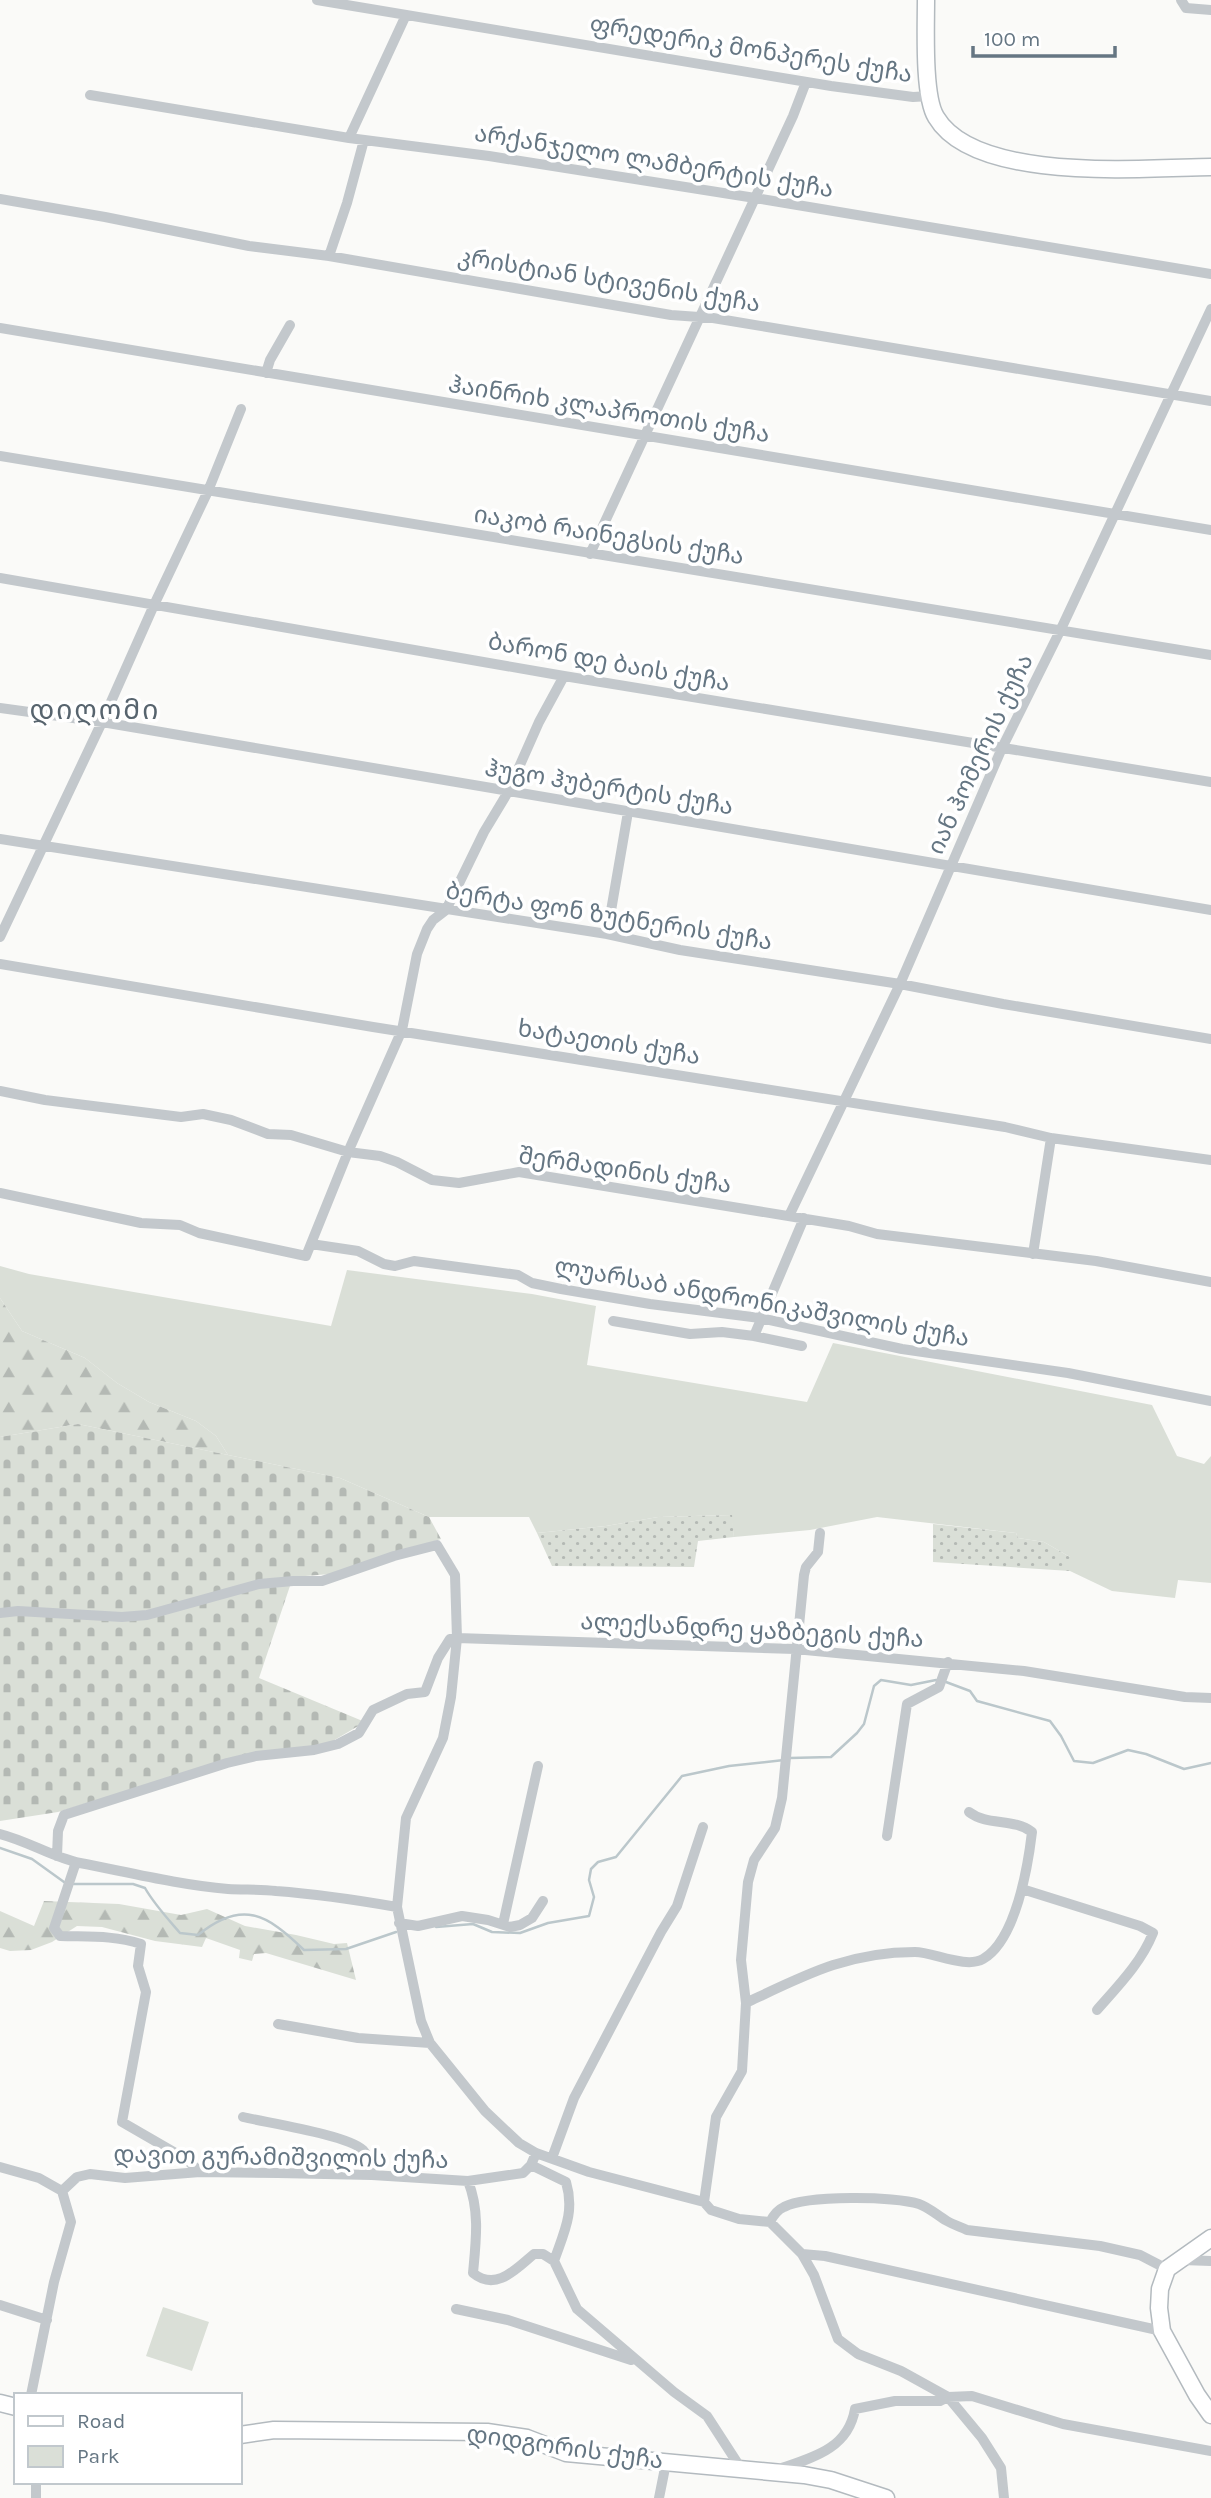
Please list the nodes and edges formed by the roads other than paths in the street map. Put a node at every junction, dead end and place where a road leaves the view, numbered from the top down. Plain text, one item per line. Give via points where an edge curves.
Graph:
1 (317, 0) edge
2 (926, 0) edge
3 (1181, 0) edge
4 (1211, 10) edge
5 (406, 15) junction
6 (806, 82) junction
7 (90, 95) dead end
8 (929, 96) junction
9 (349, 138) junction
10 (364, 140) junction
11 (1211, 167) edge
12 (755, 198) junction
13 (0, 199) edge
14 (329, 256) junction
15 (1211, 274) edge
16 (1211, 309) edge
17 (699, 318) junction
18 (290, 325) dead end
19 (0, 328) edge
20 (266, 373) junction
21 (1170, 394) junction
22 (1211, 401) edge
23 (242, 409) dead end
24 (646, 437) junction
25 (0, 456) edge
26 (208, 491) junction
27 (1115, 514) junction
28 (1211, 530) edge
29 (590, 554) junction
30 (0, 578) edge
31 (154, 605) junction
32 (1061, 629) junction
33 (1211, 655) edge
34 (564, 676) junction
35 (0, 708) edge
36 (102, 722) junction
37 (1002, 748) junction
38 (1211, 782) edge
39 (508, 792) junction
40 (628, 811) junction
41 (0, 839) edge
42 (43, 847) junction
43 (952, 866) junction
44 (1211, 910) edge
45 (446, 911) junction
46 (607, 934) junction
47 (0, 937) edge
48 (0, 964) edge
49 (900, 984) junction
50 (402, 1030) junction
51 (1211, 1039) edge
52 (0, 1091) edge
53 (845, 1102) junction
54 (1051, 1138) junction
55 (348, 1152) junction
56 (1211, 1160) edge
57 (0, 1193) edge
58 (789, 1216) junction
59 (804, 1219) junction
60 (311, 1244) junction
61 (1033, 1254) junction
62 (1211, 1282) edge
63 (760, 1318) junction
64 (614, 1321) dead end
65 (754, 1336) junction
66 (802, 1346) dead end
67 (1211, 1401) edge
68 (820, 1533) dead end
69 (0, 1613) edge
70 (457, 1637) junction
71 (795, 1648) junction
72 (947, 1666) junction
73 (1211, 1698) edge
74 (538, 1766) dead end
75 (969, 1812) dead end
76 (703, 1827) dead end
77 (0, 1834) edge
78 (887, 1836) dead end
79 (57, 1856) junction
80 (76, 1862) junction
81 (1022, 1889) junction
82 (544, 1901) dead end
83 (397, 1907) junction
84 (399, 1923) junction
85 (503, 1923) junction
86 (746, 2003) junction
87 (1097, 2010) dead end
88 (278, 2024) dead end
89 (430, 2043) junction
90 (243, 2117) dead end
91 (536, 2153) junction
92 (552, 2158) junction
93 (531, 2165) junction
94 (0, 2167) edge
95 (200, 2172) junction
96 (372, 2175) junction
97 (468, 2181) junction
98 (62, 2191) junction
99 (704, 2202) junction
100 (770, 2222) junction
101 (1211, 2238) edge
102 (802, 2254) junction
103 (1182, 2260) junction
104 (554, 2261) junction
105 (1211, 2261) edge
106 (1167, 2269) junction
107 (0, 2305) edge
108 (456, 2309) dead end
109 (47, 2320) junction
110 (1162, 2331) junction
111 (639, 2362) junction
112 (31, 2393) edge
113 (948, 2397) junction
114 (1211, 2415) edge
115 (242, 2435) edge
116 (1211, 2451) edge
117 (666, 2463) junction
118 (742, 2470) junction
119 (771, 2472) junction
120 (882, 2497) edge
121 (659, 2498) edge
122 (1004, 2498) edge

1 - 5 street, ფრედერიკ მონპერეს ქუჩა
2 - 8 street
3 - 4 street via 1186,8
5 - 6 street, ფრედერიკ მონპერეს ქუჩა
5 - 9 street
6 - 8 street, ფრედერიკ მონპერეს ქუჩა
6 - 12 street
7 - 9 street, არქანჯელო ლამბერტის ქუჩა
8 - 11 street via 935,116 961,144 1021,164
9 - 10 street, არქანჯელო ლამბერტის ქუჩა
10 - 12 street, არქანჯელო ლამბერტის ქუჩა
10 - 14 street
12 - 15 street, არქანჯელო ლამბერტის ქუჩა
12 - 17 street
13 - 14 street, კრისტიან სტივენის ქუჩა via 248,246
14 - 17 street, კრისტიან სტივენის ქუჩა
16 - 21 street, იან ჰომერის ქუჩა
17 - 21 street, კრისტიან სტივენის ქუჩა
17 - 24 street
18 - 20 street
19 - 20 street, ჰაინრიხ კლაპროთის ქუჩა
20 - 24 street, ჰაინრიხ კლაპროთის ქუჩა
21 - 22 street, კრისტიან სტივენის ქუჩა
21 - 27 street, იან ჰომერის ქუჩა
23 - 26 street
24 - 27 street, ჰაინრიხ კლაპროთის ქუჩა
24 - 29 street
25 - 26 street, იაკობ რაინეგსის ქუჩა
26 - 29 street, იაკობ რაინეგსის ქუჩა
26 - 31 street
27 - 28 street, ჰაინრიხ კლაპროთის ქუჩა
27 - 32 street, იან ჰომერის ქუჩა
29 - 32 street, იაკობ რაინეგსის ქუჩა
30 - 31 street, ბარონ დე ბაის ქუჩა
31 - 34 street, ბარონ დე ბაის ქუჩა
31 - 36 street
32 - 33 street, იაკობ რაინეგსის ქუჩა
32 - 37 street, იან ჰომერის ქუჩა
34 - 37 street, ბარონ დე ბაის ქუჩა
34 - 39 street
35 - 36 street, ჰუგო ჰუბერტის ქუჩა
36 - 39 street, ჰუგო ჰუბერტის ქუჩა
36 - 42 street
37 - 38 street, ბარონ დე ბაის ქუჩა
37 - 43 street, იან ჰომერის ქუჩა
39 - 40 street, ჰუგო ჰუბერტის ქუჩა
39 - 45 street
40 - 43 street, ჰუგო ჰუბერტის ქუჩა
40 - 46 street
41 - 42 street, ბერტა ფონ ზუტნერის ქუჩა
42 - 45 street, ბერტა ფონ ზუტნერის ქუჩა
42 - 47 street
43 - 44 street, ჰუგო ჰუბერტის ქუჩა
43 - 49 street, იან ჰომერის ქუჩა
45 - 46 street, ბერტა ფონ ზუტნერის ქუჩა
45 - 50 street via 426,929
46 - 49 street, ბერტა ფონ ზუტნერის ქუჩა
48 - 50 street, ხატაეთის ქუჩა
49 - 51 street, ბერტა ფონ ზუტნერის ქუჩა
49 - 53 street, იან ჰომერის ქუჩა
50 - 53 street, ხატაეთის ქუჩა
50 - 55 street
52 - 55 street, შერმადინის ქუჩა via 181,1117 203,1114
53 - 54 street, ხატაეთის ქუჩა
53 - 58 street, იან ჰომერის ქუჩა
54 - 56 street, ხატაეთის ქუჩა
54 - 61 street
55 - 58 street, შერმადინის ქუჩა via 380,1156 432,1180 459,1183 519,1172
55 - 60 street
57 - 60 street via 141,1223 180,1225 306,1256
58 - 59 street, შერმადინის ქუჩა
59 - 61 street, შერმადინის ქუჩა via 877,1234
59 - 63 street
60 - 63 street, ლუარსაბ ანდრონიკაშვილის ქუჩა via 358,1251 395,1266 414,1261 474,1268 624,1300
61 - 62 street, შერმადინის ქუჩა
63 - 65 street
63 - 67 street, ლუარსაბ ანდრონიკაშვილის ქუჩა via 902,1349 1068,1373
64 - 65 street via 690,1334
65 - 66 street
68 - 71 street via 818,1552 804,1575
69 - 70 street via 147,1615 259,1584 322,1581 437,1545 455,1575
70 - 71 street, ალექსანდრე ყაზბეგის ქუჩა
70 - 79 street via 450,1639 438,1658 425,1692 407,1694 373,1710 359,1733 314,1750 227,1763 64,1815
70 - 83 street via 443,1738 406,1818
71 - 72 street, ალექსანდრე ყაზბეგის ქუჩა
71 - 86 street via 782,1798 775,1828 754,1860 748,1882 741,1960
72 - 73 street, ალექსანდრე ყაზბეგის ქუჩა via 1024,1671
72 - 78 street via 939,1687 907,1704
74 - 85 street
75 - 81 street via 978,1819 1032,1832
76 - 92 street via 677,1906 574,2098
77 - 79 street
79 - 80 street
80 - 83 street via 226,1889 272,1890
80 - 95 street via 54,1928 60,1936 97,1935 141,1944 138,1966 146,1992 122,2122
81 - 86 street via 1000,1940 975,1963 918,1952 848,1959
81 - 87 street via 1153,1933 1134,1968
82 - 85 street via 532,1918 520,1925
83 - 84 street
84 - 85 street via 418,1926 462,1916
84 - 89 street
86 - 99 street via 742,2071 716,2117
88 - 89 street via 358,2038
89 - 91 street via 485,2111
90 - 96 street via 358,2146 366,2152
91 - 92 street
91 - 93 street
92 - 99 street
93 - 97 street, დავით გურამიშვილის ქუჩა via 513,2176
93 - 104 street via 566,2182 571,2198
94 - 98 street
95 - 96 street, დავით გურამიშვილის ქუჩა
95 - 98 street, დავით გურამიშვილის ქუჩა via 125,2178 90,2174 77,2177
96 - 97 street, დავით გურამიშვილის ქუჩა
97 - 104 street via 478,2225 473,2273 500,2280 534,2254
98 - 109 street via 71,2222
99 - 100 street via 711,2210 739,2219
100 - 102 street
100 - 106 street via 774,2214 798,2202 909,2201 967,2230 1100,2246 1140,2255
101 - 103 street
102 - 110 street
102 - 113 street via 838,2339 858,2354
103 - 105 street
103 - 106 street
104 - 111 street via 577,2309
106 - 110 street via 1160,2288
107 - 109 street
108 - 111 street via 508,2320
109 - 112 street
110 - 114 street
111 - 118 street via 708,2416
113 - 116 street via 972,2396 1063,2424
113 - 119 street via 940,2401 895,2400 855,2409 843,2438 826,2450
113 - 122 street via 1001,2468
115 - 117 street, დიდგორის ქუჩა via 275,2430 487,2432 527,2438 566,2453
117 - 118 street, დიდგორის ქუჩა
117 - 121 street
118 - 119 street, დიდგორის ქუჩა
119 - 120 street, დიდგორის ქუჩა via 831,2480

